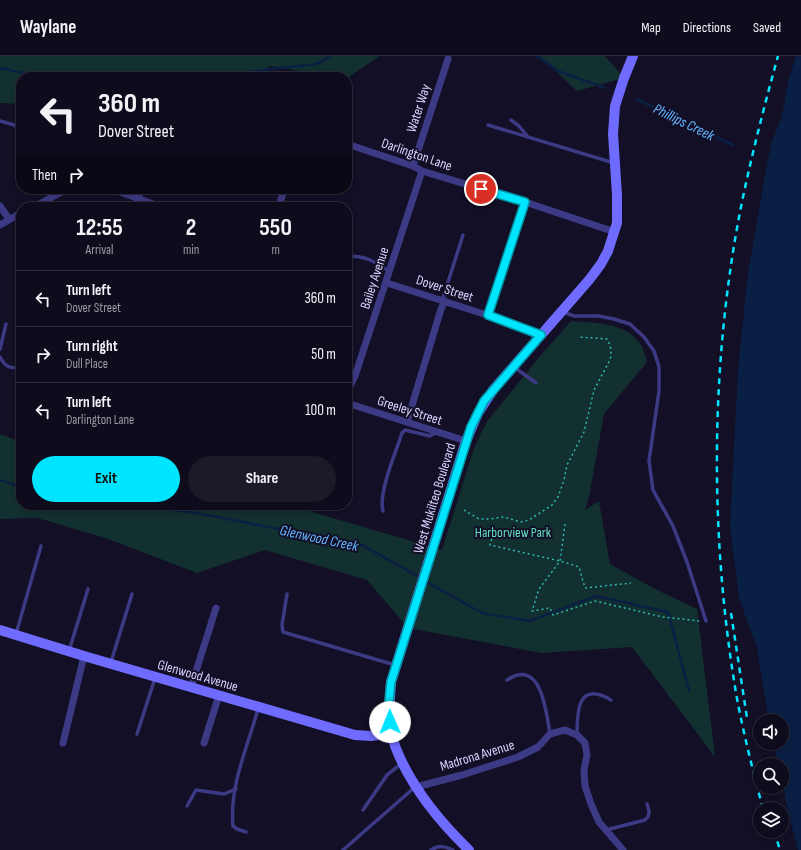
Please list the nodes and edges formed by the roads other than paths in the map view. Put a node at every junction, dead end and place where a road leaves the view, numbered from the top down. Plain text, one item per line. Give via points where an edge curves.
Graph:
1 (633, 56) edge
2 (448, 58) dead end
3 (511, 120) dead end
4 (0, 121) edge
5 (16, 125) edge
6 (488, 125) dead end
7 (529, 138) junction
8 (352, 146) edge
9 (615, 163) junction
10 (413, 166) junction
11 (422, 171) junction
12 (58, 194) edge
13 (125, 194) edge
14 (140, 194) edge
15 (138, 199) junction
16 (43, 202) edge
17 (146, 202) edge
18 (525, 202) junction
19 (0, 206) edge
20 (16, 216) edge
21 (9, 219) junction
22 (0, 225) edge
23 (615, 232) junction
24 (463, 236) dead end
25 (352, 256) edge
26 (390, 272) junction
27 (387, 283) junction
28 (443, 301) junction
29 (562, 312) junction
30 (488, 315) junction
31 (6, 324) dead end
32 (541, 335) junction
33 (0, 349) edge
34 (0, 357) edge
35 (514, 366) junction
36 (16, 368) edge
37 (352, 382) edge
38 (536, 383) dead end
39 (352, 405) edge
40 (407, 422) junction
41 (438, 432) junction
42 (466, 441) junction
43 (383, 511) dead end
44 (41, 546) dead end
45 (88, 589) dead end
46 (132, 594) dead end
47 (287, 594) dead end
48 (216, 608) dead end
49 (706, 621) road end
50 (0, 630) edge
51 (15, 635) junction
52 (69, 652) junction
53 (84, 656) junction
54 (110, 664) junction
55 (396, 666) junction
56 (155, 677) junction
57 (507, 680) dead end
58 (191, 687) junction
59 (219, 695) junction
60 (611, 700) dead end
61 (259, 708) junction
62 (391, 733) junction
63 (137, 734) dead end
64 (550, 734) junction
65 (577, 735) junction
66 (63, 743) dead end
67 (204, 743) dead end
68 (402, 763) junction
69 (416, 787) junction
70 (236, 789) junction
71 (647, 804) dead end
72 (187, 806) dead end
73 (363, 810) dead end
74 (606, 830) junction
75 (246, 832) dead end
76 (343, 850) edge
77 (430, 850) edge
78 (453, 850) edge
79 (469, 850) edge
80 (623, 850) edge

1 - 9 main road, West Mukilteo Boulevard via 615,106
2 - 10 street, Water Way
3 - 7 lane
4 - 5 lane
6 - 7 lane
7 - 9 lane
8 - 10 street, Darlington Lane
9 - 23 main road, West Mukilteo Boulevard via 618,216
10 - 11 street, Darlington Lane
11 - 18 street, Darlington Lane
11 - 26 street, Bailey Avenue
12 - 16 street
13 - 15 street
14 - 15 street
15 - 17 street
18 - 23 street, Darlington Lane
18 - 30 street
19 - 21 street
20 - 21 street
21 - 22 street
23 - 29 main road, West Mukilteo Boulevard via 601,264
24 - 28 lane
25 - 26 lane via 373,261
26 - 27 street, Bailey Avenue
27 - 28 street, Dover Street
27 - 37 street, Bailey Avenue
28 - 30 street, Dover Street
28 - 40 street
29 - 32 main road, West Mukilteo Boulevard
29 - 49 lane via 574,316 614,318 630,324 654,351 659,367 659,392 650,461 653,490 673,526
30 - 32 street, Dover Street
31 - 33 lane
32 - 35 main road, West Mukilteo Boulevard
34 - 36 lane via 4,365
35 - 38 lane
35 - 42 main road, West Mukilteo Boulevard via 484,401
39 - 40 street, Greeley Street
40 - 41 street, Greeley Street
41 - 42 street, Greeley Street
41 - 43 lane via 430,436 405,430 402,433 383,493
42 - 55 main road, West Mukilteo Boulevard
44 - 51 lane
45 - 52 lane
46 - 54 lane
47 - 55 lane via 283,632
48 - 58 street
50 - 51 main road, Glenwood Avenue
51 - 52 main road, Glenwood Avenue
52 - 53 main road, Glenwood Avenue
53 - 54 main road, Glenwood Avenue
53 - 66 street
54 - 56 main road, Glenwood Avenue
55 - 62 main road, West Mukilteo Boulevard via 391,682 388,711
56 - 58 main road, Glenwood Avenue
56 - 63 lane
57 - 64 lane via 523,675 538,684 544,698
58 - 59 main road, Glenwood Avenue
59 - 61 main road, Glenwood Avenue
59 - 67 street
60 - 65 lane via 602,695 585,696 578,715
61 - 62 main road, Glenwood Avenue via 356,734 371,736
61 - 70 lane
62 - 68 main road, West Mukilteo Boulevard
64 - 65 street via 565,730
64 - 69 street, Madrona Avenue via 538,747 518,757
65 - 74 street via 585,743 585,786 590,804
68 - 69 main road, West Mukilteo Boulevard
68 - 73 lane via 387,775
69 - 76 lane
69 - 79 main road, West Mukilteo Boulevard via 452,833
70 - 72 lane via 224,794 196,790
70 - 75 lane via 233,826
71 - 74 lane via 650,814 645,820
74 - 80 street
77 - 78 lane via 441,846

